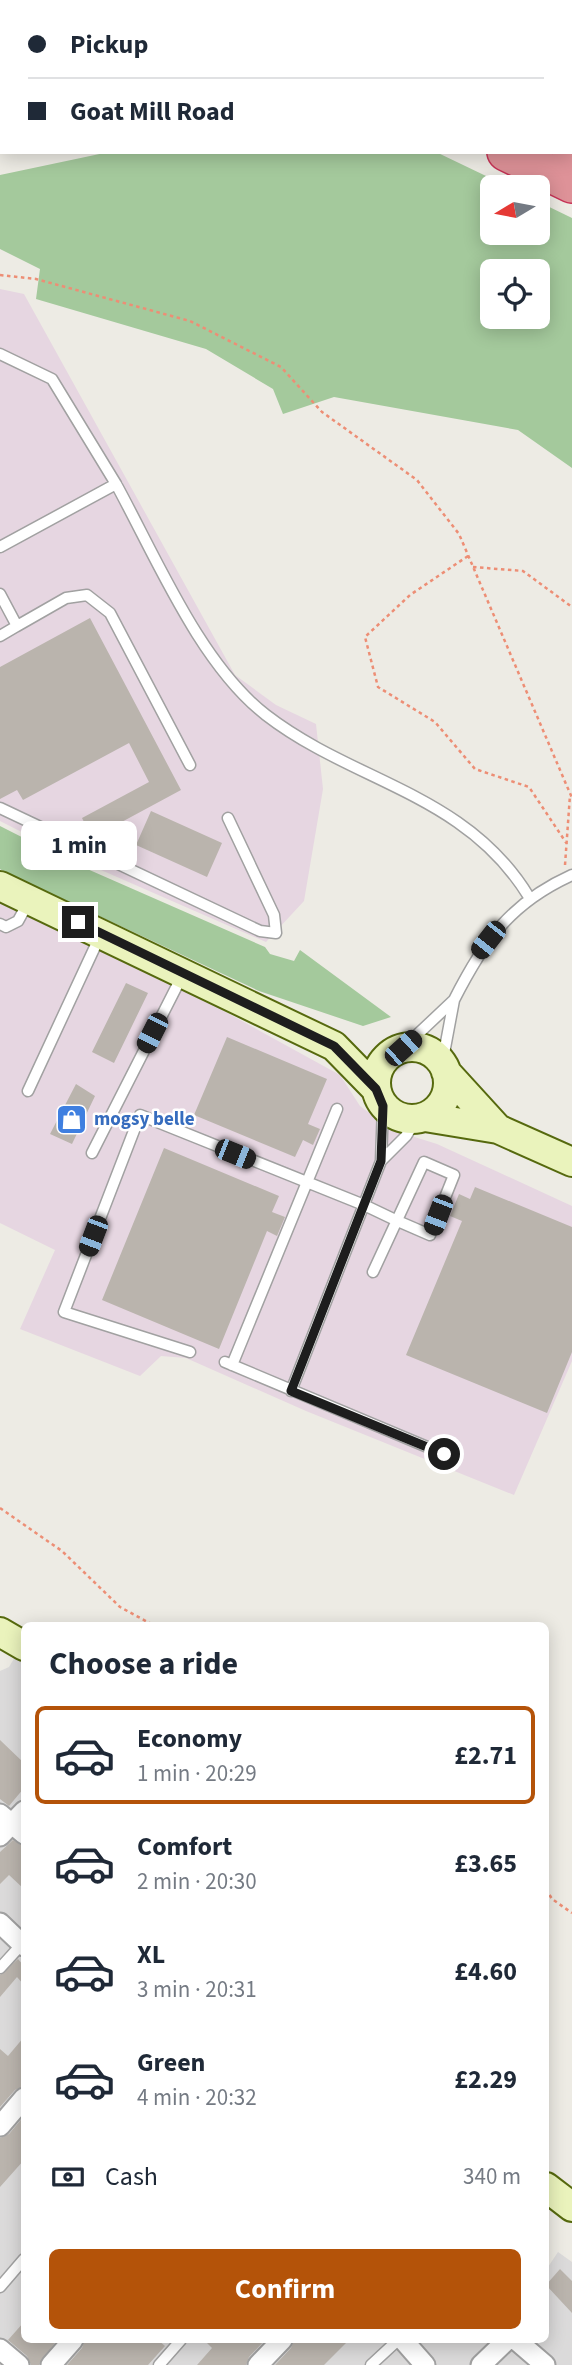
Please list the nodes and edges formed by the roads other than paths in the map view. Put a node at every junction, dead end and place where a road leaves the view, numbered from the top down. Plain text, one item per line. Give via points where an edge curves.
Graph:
1 (510, 154) edge
2 (572, 184) edge
3 (0, 354) edge
4 (116, 484) junction
5 (0, 547) edge
6 (0, 594) edge
7 (18, 626) junction
8 (0, 636) edge
9 (190, 765) dead end
10 (0, 808) edge
11 (228, 818) dead end
12 (568, 877) edge
13 (0, 886) edge
14 (530, 897) junction
15 (30, 901) junction
16 (0, 924) edge
17 (102, 932) junction
18 (183, 972) junction
19 (454, 1000) junction
20 (334, 1046) junction
21 (399, 1049) junction
22 (444, 1068) junction
23 (28, 1091) dead end
24 (379, 1097) junction
25 (337, 1109) dead end
26 (420, 1119) junction
27 (498, 1129) junction
28 (92, 1153) dead end
29 (381, 1161) junction
30 (572, 1162) edge
31 (307, 1182) junction
32 (364, 1205) junction
33 (395, 1220) junction
34 (373, 1272) dead end
35 (190, 1352) dead end
36 (291, 1391) junction
37 (444, 1454) dead end
38 (0, 1632) edge
39 (21, 1644) edge
40 (0, 1923) edge
41 (21, 1943) edge
42 (21, 1947) edge
43 (0, 1968) edge
44 (21, 2102) edge
45 (0, 2126) edge
46 (549, 2189) edge
47 (572, 2207) edge
48 (21, 2262) edge
49 (0, 2287) edge
50 (70, 2343) edge
51 (178, 2343) edge
52 (279, 2343) edge
53 (397, 2343) edge
54 (403, 2343) edge
55 (504, 2343) edge
56 (519, 2343) edge
57 (0, 2349) edge
58 (19, 2365) edge
59 (51, 2365) edge
60 (159, 2365) edge
61 (258, 2365) edge
62 (371, 2365) edge
63 (425, 2365) edge
64 (481, 2365) edge
65 (545, 2365) edge

1 - 2 highway
3 - 4 lane via 51,379
4 - 5 lane
4 - 14 lane via 198,634 244,696 297,735 460,821 504,861
6 - 7 lane
7 - 8 lane
7 - 9 lane via 66,598 86,595 110,613
10 - 11 lane via 260,931 276,933 274,915
12 - 14 lane
13 - 15 street
14 - 19 lane via 479,952
15 - 16 lane via 18,921 6,927
15 - 17 street
17 - 18 street
17 - 23 lane
18 - 20 street
18 - 28 lane
19 - 21 lane
19 - 22 lane
20 - 21 street
20 - 24 street
21 - 22 street via 421,1048
21 - 24 street via 377,1071
22 - 26 street via 444,1099
22 - 27 street
24 - 26 street via 398,1117
24 - 29 lane
25 - 31 lane
26 - 27 street
26 - 29 lane
27 - 30 street
29 - 32 lane
31 - 32 lane
31 - 35 lane via 140,1115 64,1312
31 - 36 lane via 228,1363
32 - 33 lane
32 - 36 lane
33 - 33 lane via 430,1235 454,1175 424,1162
33 - 34 lane
36 - 37 lane
38 - 39 street
40 - 41 street
42 - 43 lane
44 - 45 street
46 - 47 street
48 - 49 lane
50 - 59 street
51 - 60 lane
52 - 61 street
53 - 62 lane
54 - 63 street
55 - 64 street
56 - 65 street
57 - 58 street

